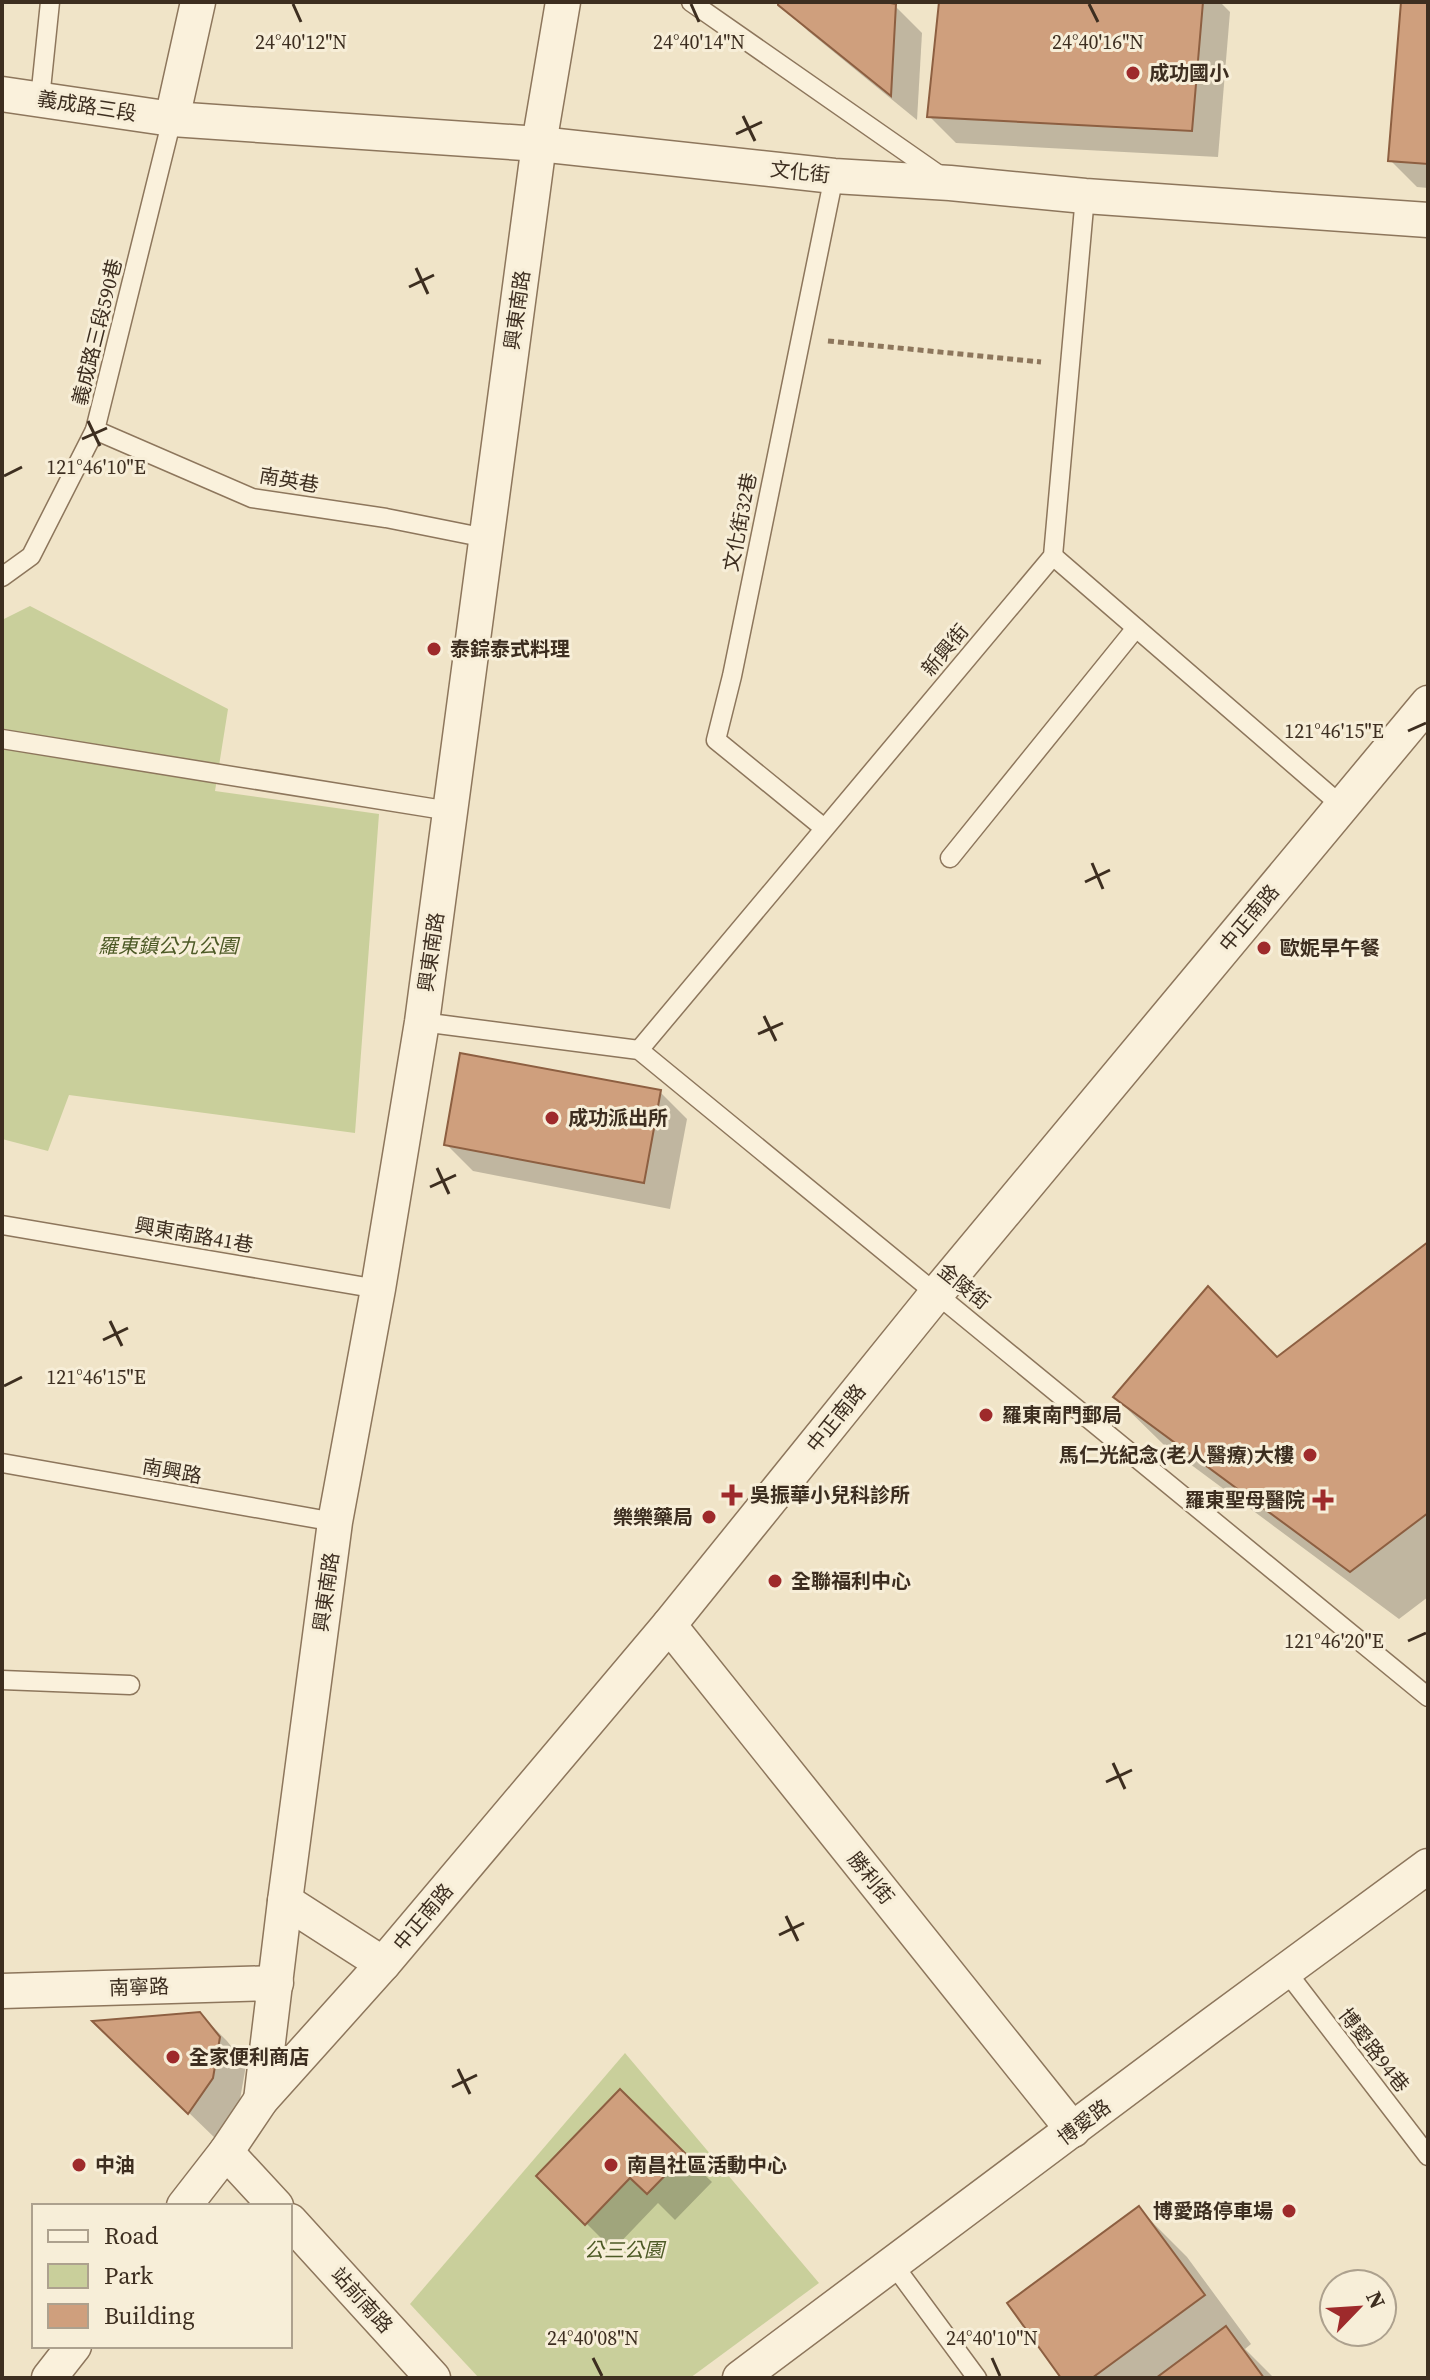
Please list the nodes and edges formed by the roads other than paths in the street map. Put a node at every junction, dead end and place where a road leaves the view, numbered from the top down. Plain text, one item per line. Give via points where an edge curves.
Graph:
1 (50, 2) edge
2 (198, 2) edge
3 (563, 2) edge
4 (691, 2) edge
5 (2, 94) edge
6 (40, 99) junction
7 (172, 119) junction
8 (539, 144) junction
9 (834, 176) junction
10 (950, 183) junction
11 (1085, 196) junction
12 (1428, 220) edge
13 (95, 430) junction
14 (486, 538) junction
15 (1053, 556) junction
16 (2, 577) edge
17 (1136, 628) junction
18 (1428, 703) edge
19 (2, 739) edge
20 (1342, 806) junction
21 (450, 811) junction
22 (824, 828) junction
23 (950, 858) dead end
24 (422, 1022) junction
25 (639, 1050) junction
26 (2, 1225) edge
27 (378, 1289) junction
28 (937, 1293) junction
29 (2, 1463) edge
30 (335, 1522) junction
31 (669, 1625) junction
32 (2, 1680) edge
33 (130, 1685) dead end
34 (1428, 1697) edge
35 (1424, 1876) edge
36 (285, 1901) junction
37 (383, 1964) junction
38 (1286, 1971) junction
39 (276, 1983) junction
40 (2, 1991) edge
41 (261, 2100) junction
42 (1073, 2130) junction
43 (226, 2152) junction
44 (1428, 2156) edge
45 (186, 2204) edge
46 (274, 2204) edge
47 (292, 2223) edge
48 (893, 2264) junction
49 (72, 2348) edge
50 (49, 2378) edge
51 (433, 2378) edge
52 (740, 2378) edge
53 (977, 2378) edge

1 - 6 lane
2 - 7 street
3 - 8 street, 興東南路
4 - 10 lane
5 - 6 street, 義成路三段
6 - 7 street, 義成路三段
7 - 8 street, 文化街
7 - 13 lane, 義成路三段590巷
8 - 9 street, 文化街
8 - 14 street, 興東南路
9 - 10 street, 文化街
9 - 22 lane, 文化街32巷 via 716,740
10 - 11 street, 文化街
11 - 12 street, 文化街
11 - 15 lane
13 - 14 lane, 南英巷 via 252,498
13 - 16 lane, 義成路三段590巷 via 31,556
14 - 21 street, 興東南路
15 - 17 lane
15 - 22 lane, 新興街
17 - 20 lane
17 - 23 lane
18 - 20 street, 中正南路
19 - 21 lane
20 - 28 street, 中正南路
21 - 24 street, 興東南路
22 - 25 lane, 新興街
24 - 25 lane
24 - 27 street, 興東南路
25 - 28 lane, 金陵街
26 - 27 lane, 興東南路41巷
27 - 30 street, 興東南路
28 - 31 street, 中正南路
28 - 34 lane, 金陵街
29 - 30 lane, 南興路
30 - 36 street, 興東南路
31 - 37 street, 中正南路
31 - 42 street, 勝利街
32 - 33 lane
35 - 38 street, 博愛路
36 - 37 street
36 - 39 street, 興東南路
37 - 41 street, 中正南路
38 - 42 street, 博愛路
38 - 44 lane, 博愛路94巷
39 - 40 street, 南寧路
39 - 41 street, 興東南路
41 - 43 street, 中正南路
42 - 48 street, 博愛路
43 - 45 street, 中正南路
43 - 46 street
47 - 51 street, 站前南路
48 - 52 street, 博愛路
48 - 53 lane
49 - 50 street

